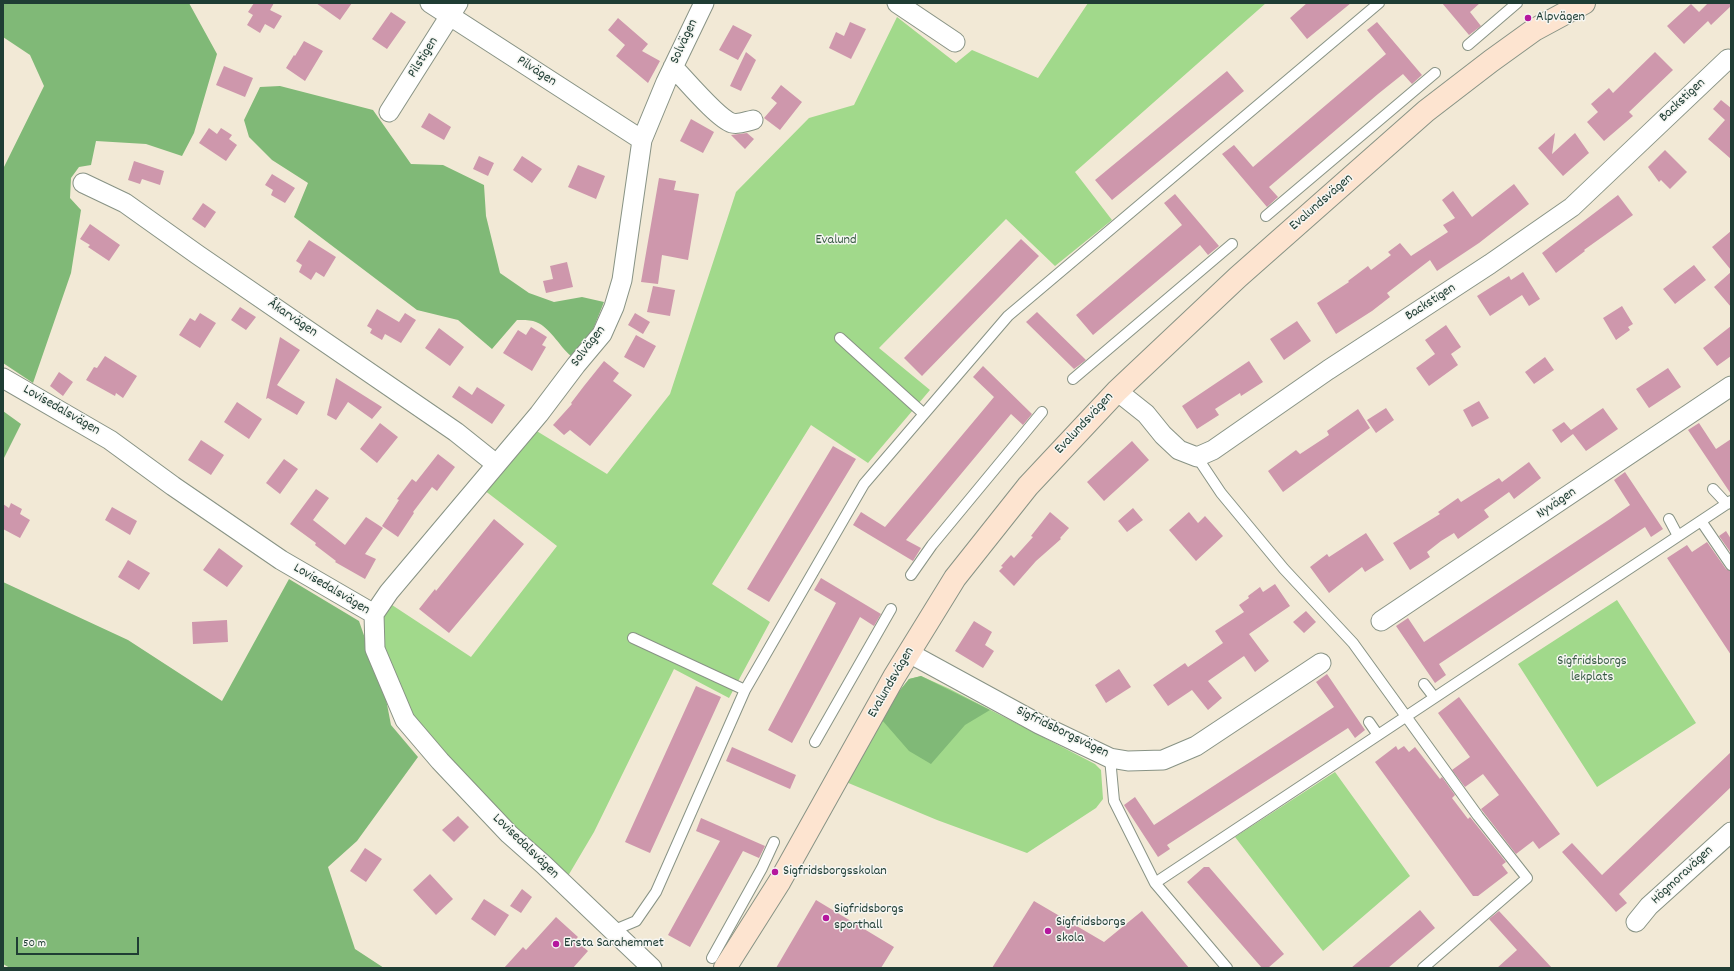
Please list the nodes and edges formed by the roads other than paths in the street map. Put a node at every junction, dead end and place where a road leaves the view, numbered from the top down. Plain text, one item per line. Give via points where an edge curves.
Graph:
1 (430, 3) edge
2 (704, 3) edge
3 (897, 3) edge
4 (1379, 3) edge
5 (1517, 3) edge
6 (1584, 3) edge
7 (454, 10) edge
8 (955, 42) dead end
9 (1468, 45) dead end
10 (1728, 59) dead end
11 (673, 67) junction
12 (1435, 73) dead end
13 (389, 112) dead end
14 (753, 120) dead end
15 (642, 140) junction
16 (83, 183) dead end
17 (1266, 216) dead end
18 (1232, 244) dead end
19 (840, 338) dead end
20 (3, 378) edge
21 (1074, 379) dead end
22 (1731, 386) edge
23 (1117, 391) junction
24 (1042, 412) dead end
25 (924, 414) junction
26 (1197, 457) junction
27 (496, 464) junction
28 (1713, 489) dead end
29 (1729, 503) edge
30 (1669, 519) dead end
31 (1701, 521) junction
32 (1678, 536) junction
33 (1731, 565) edge
34 (911, 575) dead end
35 (891, 608) dead end
36 (374, 614) junction
37 (1381, 621) dead end
38 (633, 638) dead end
39 (909, 652) junction
40 (1321, 663) dead end
41 (1424, 684) dead end
42 (745, 690) junction
43 (1434, 697) junction
44 (1406, 716) junction
45 (1369, 722) dead end
46 (1378, 735) junction
47 (816, 742) dead end
48 (1110, 758) junction
49 (1731, 832) edge
50 (774, 842) dead end
51 (1155, 883) junction
52 (1636, 922) dead end
53 (612, 931) junction
54 (719, 963) edge
55 (652, 968) edge
56 (1227, 968) edge
57 (1423, 968) edge

1 - 7 street, Pilvägen
2 - 11 street, Solvägen
3 - 8 street
4 - 25 lane via 1008,316
5 - 9 lane
6 - 23 street, Evalundsvägen via 1534,30 1426,110 1238,277
7 - 13 street, Pilstigen
7 - 15 street, Pilvägen
10 - 26 street, Backstigen via 1572,207 1213,450
11 - 14 street via 720,116 732,123
11 - 15 street, Solvägen
12 - 17 lane
15 - 27 street, Solvägen via 622,280 614,308 602,334
16 - 27 street, Åkarvägen via 125,203 456,432
18 - 21 lane
19 - 25 lane
20 - 36 street, Lovisedalsvägen via 110,440 281,560
22 - 37 street, Nyvägen
23 - 26 street via 1146,414 1179,450
23 - 39 street, Evalundsvägen via 1028,486 955,578
24 - 34 lane via 932,545
25 - 42 lane via 864,484
26 - 44 lane via 1221,493 1284,569 1353,643
27 - 36 street, Solvägen via 389,592
28 - 29 lane
29 - 31 lane
30 - 32 lane
31 - 32 lane
31 - 33 lane
32 - 43 lane
35 - 47 lane
36 - 53 street, Lovisedalsvägen via 375,649 405,720 508,834
38 - 42 lane
39 - 48 street, Sigfridsborgsvägen via 1039,724
39 - 54 street, Evalundsvägen via 780,882
40 - 48 street, Sigfridsborgsvägen via 1196,746 1163,760 1128,761
41 - 43 lane
42 - 53 lane via 656,892 636,920
43 - 44 lane
44 - 46 lane
44 - 57 lane via 1478,816 1527,878
45 - 46 lane
46 - 51 lane
48 - 51 lane via 1114,801
49 - 52 street, Högmoravägen via 1649,906
50 - 54 lane
51 - 56 lane
53 - 55 street, Lovisedalsvägen

